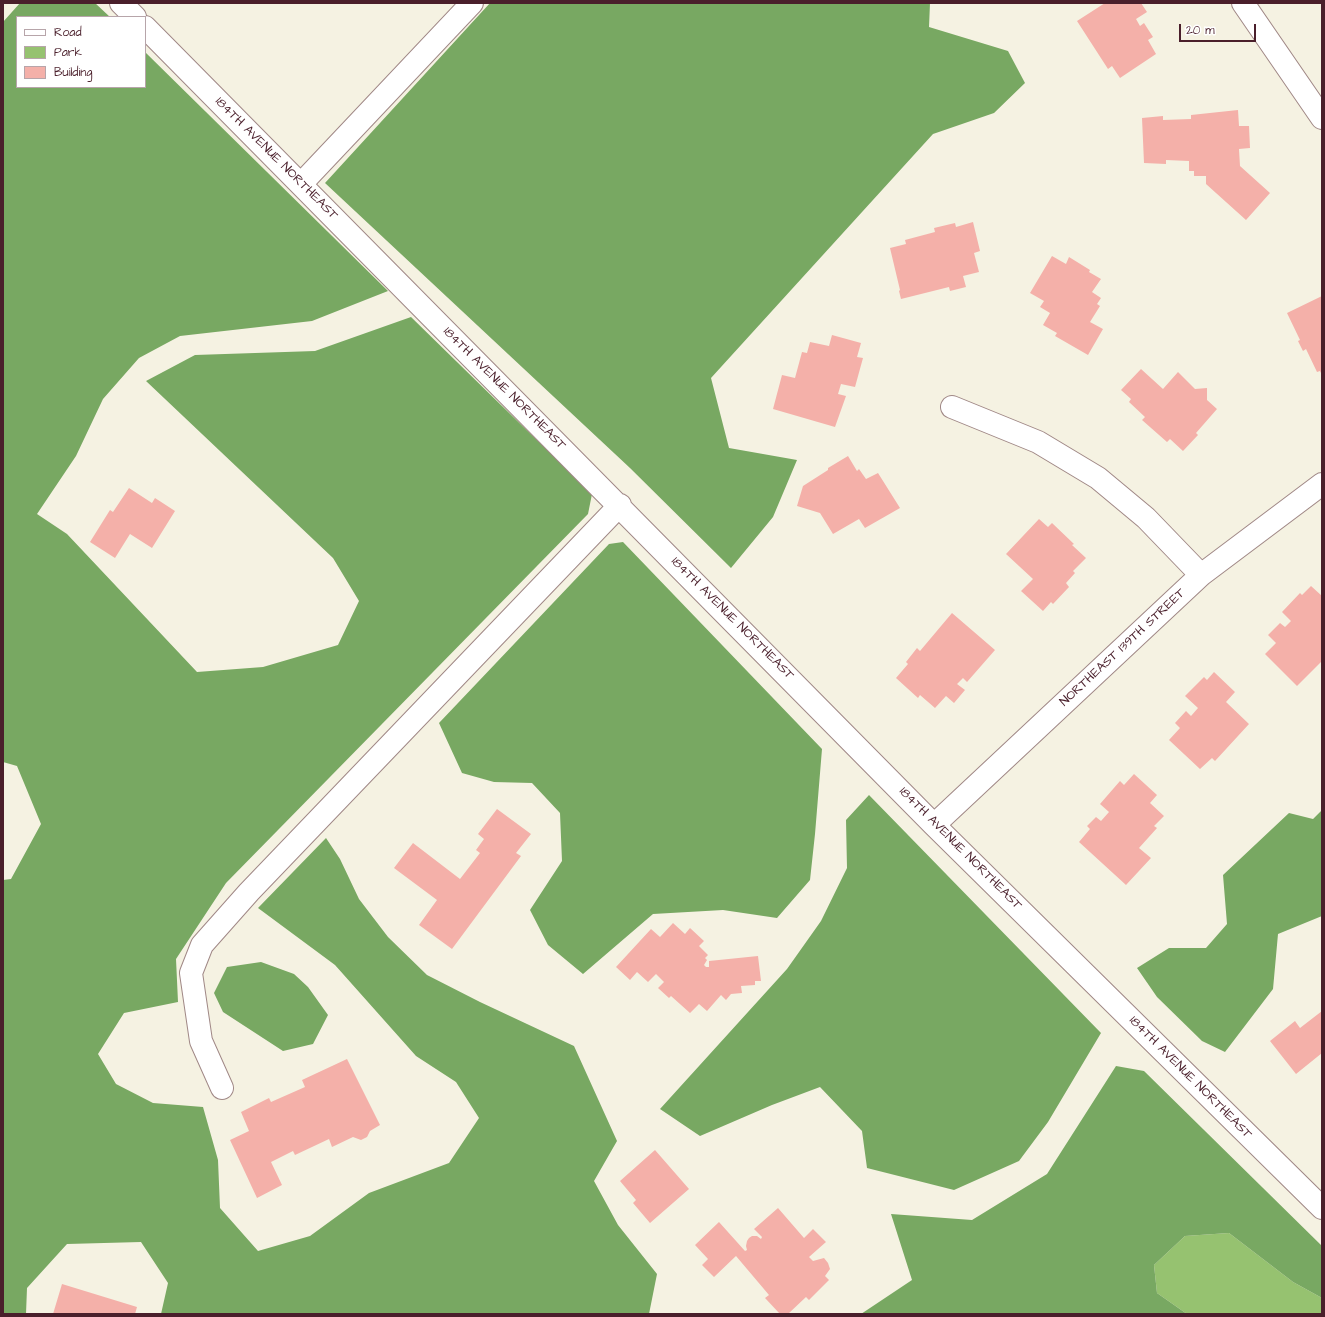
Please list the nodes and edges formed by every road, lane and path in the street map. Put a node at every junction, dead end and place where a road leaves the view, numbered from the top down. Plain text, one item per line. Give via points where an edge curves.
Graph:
1 (121, 3) edge
2 (472, 3) edge
3 (1243, 3) edge
4 (134, 16) edge
5 (146, 28) edge
6 (1322, 118) edge
7 (301, 184) junction
8 (952, 407) dead end
9 (1322, 484) edge
10 (620, 505) junction
11 (1201, 575) junction
12 (934, 824) junction
13 (222, 1088) dead end
14 (1322, 1208) edge

1 - 4 street
2 - 7 street
3 - 6 street
5 - 7 street, 184TH AVENUE NORTHEAST
7 - 10 street, 184TH AVENUE NORTHEAST
8 - 11 street via 1038,442 1098,478 1146,518
9 - 11 street, NORTHEAST 139TH STREET
10 - 12 street, 184TH AVENUE NORTHEAST
10 - 13 street via 202,945 191,973 195,1003 201,1041
11 - 12 street, NORTHEAST 139TH STREET
12 - 14 street, 184TH AVENUE NORTHEAST

